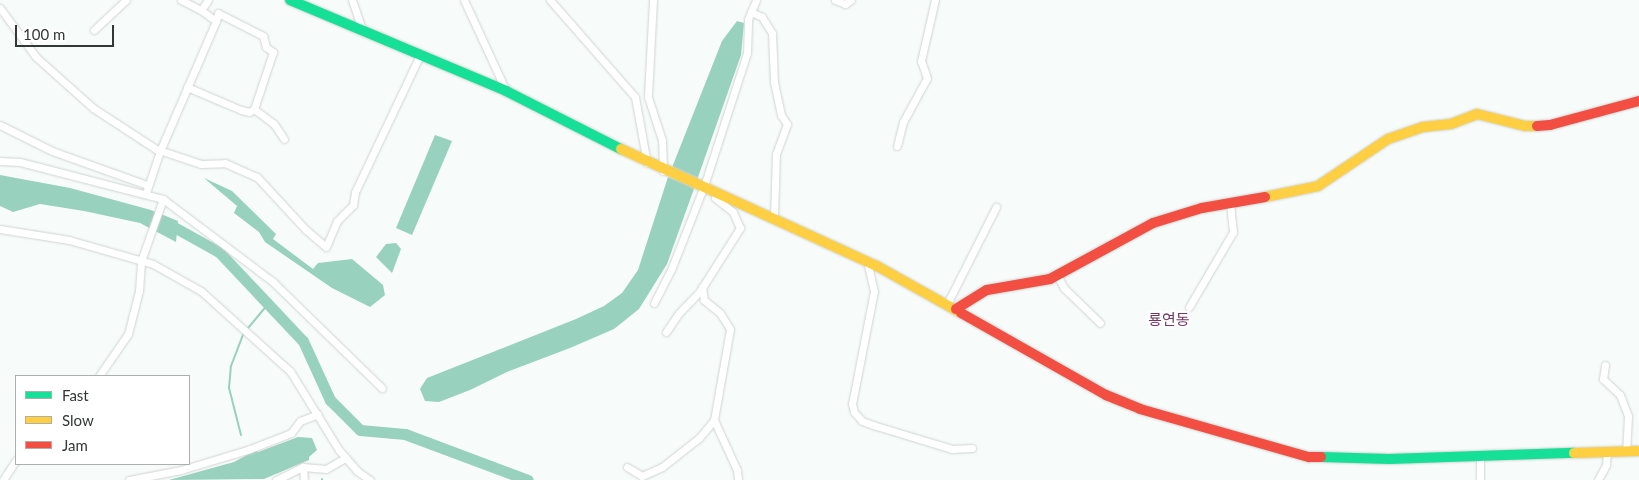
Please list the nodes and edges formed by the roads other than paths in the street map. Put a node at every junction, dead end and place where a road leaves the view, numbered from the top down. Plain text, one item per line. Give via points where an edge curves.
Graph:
1 (181, 0) edge
2 (208, 0) edge
3 (290, 0) edge
4 (352, 0) edge
5 (464, 0) edge
6 (550, 0) edge
7 (653, 0) edge
8 (756, 0) edge
9 (836, 0) edge
10 (851, 0) edge
11 (935, 0) edge
12 (123, 1) edge
13 (0, 8) edge
14 (202, 10) junction
15 (751, 12) junction
16 (216, 21) junction
17 (94, 30) dead end
18 (363, 32) junction
19 (420, 55) junction
20 (187, 87) junction
21 (506, 91) junction
22 (635, 97) junction
23 (648, 97) junction
24 (1639, 102) edge
25 (254, 109) junction
26 (0, 125) edge
27 (284, 139) dead end
28 (897, 146) dead end
29 (160, 151) junction
30 (0, 161) edge
31 (647, 163) junction
32 (665, 171) junction
33 (702, 187) junction
34 (147, 189) junction
35 (161, 201) junction
36 (1230, 205) junction
37 (996, 207) dead end
38 (774, 219) junction
39 (0, 229) edge
40 (142, 258) junction
41 (867, 261) junction
42 (1057, 275) junction
43 (702, 287) junction
44 (654, 303) dead end
45 (952, 306) junction
46 (1189, 307) dead end
47 (1100, 323) dead end
48 (666, 332) dead end
49 (1605, 365) dead end
50 (100, 375) edge
51 (382, 388) dead end
52 (318, 414) junction
53 (714, 420) junction
54 (972, 448) dead end
55 (1626, 451) junction
56 (1639, 451) edge
57 (1607, 452) junction
58 (1480, 456) junction
59 (345, 458) junction
60 (15, 462) edge
61 (627, 466) dead end
62 (303, 467) junction
63 (3, 480) edge
64 (129, 480) edge
65 (276, 480) edge
66 (304, 480) edge
67 (370, 480) edge
68 (738, 480) edge
69 (1480, 480) edge
70 (1598, 480) edge

1 - 14 street
2 - 14 street
3 - 18 main road
4 - 18 street
5 - 21 street
6 - 22 street
7 - 23 street
8 - 15 street
9 - 10 street via 845,4
11 - 28 street via 921,61 926,78 903,122
12 - 17 street
13 - 29 street via 36,58 93,108
14 - 16 street
15 - 33 street via 747,52
15 - 38 street via 762,17 772,33 774,82 780,115 787,124 776,154
16 - 20 street
16 - 25 street via 218,13 263,36 266,47 273,52
18 - 19 main road
19 - 21 main road
19 - 29 street via 354,192 353,205 337,221 326,247 257,177 225,163 201,164
20 - 25 street via 241,110 249,112
20 - 29 street
21 - 31 main road
22 - 23 street
22 - 31 street
23 - 32 street via 662,140
24 - 36 main road via 1550,125 1525,126 1477,114 1451,124 1434,125 1388,139 1318,186
25 - 27 street via 274,124
26 - 34 street
29 - 34 street
30 - 34 street via 20,162
31 - 32 main road
32 - 33 main road
33 - 38 main road
33 - 43 street via 733,212 740,228
33 - 44 street via 671,270
34 - 35 street
35 - 40 street
35 - 51 street via 273,282
36 - 42 main road via 1202,208 1134,231
36 - 46 street via 1232,232
37 - 45 street
38 - 41 main road
39 - 40 street via 69,240
40 - 50 street via 139,291 128,334
40 - 52 street via 170,271 217,303 290,372
41 - 45 main road
41 - 54 street via 874,291 852,404 854,412 873,425 952,449
42 - 45 main road via 987,290
42 - 47 street via 1064,288
43 - 48 street
43 - 53 street via 704,300 720,313 730,329
45 - 58 main road via 1120,402 1289,452 1338,459
49 - 55 street via 1603,379 1620,395 1628,416
52 - 59 street
52 - 64 street via 300,421 291,433 250,449 181,470
53 - 61 street via 694,443 662,467 642,476
53 - 68 street via 738,470
55 - 56 main road
55 - 57 main road
57 - 58 main road
57 - 70 street via 1606,465
58 - 69 street
59 - 62 street via 326,469
59 - 67 street
60 - 63 street
62 - 65 street
62 - 66 street

